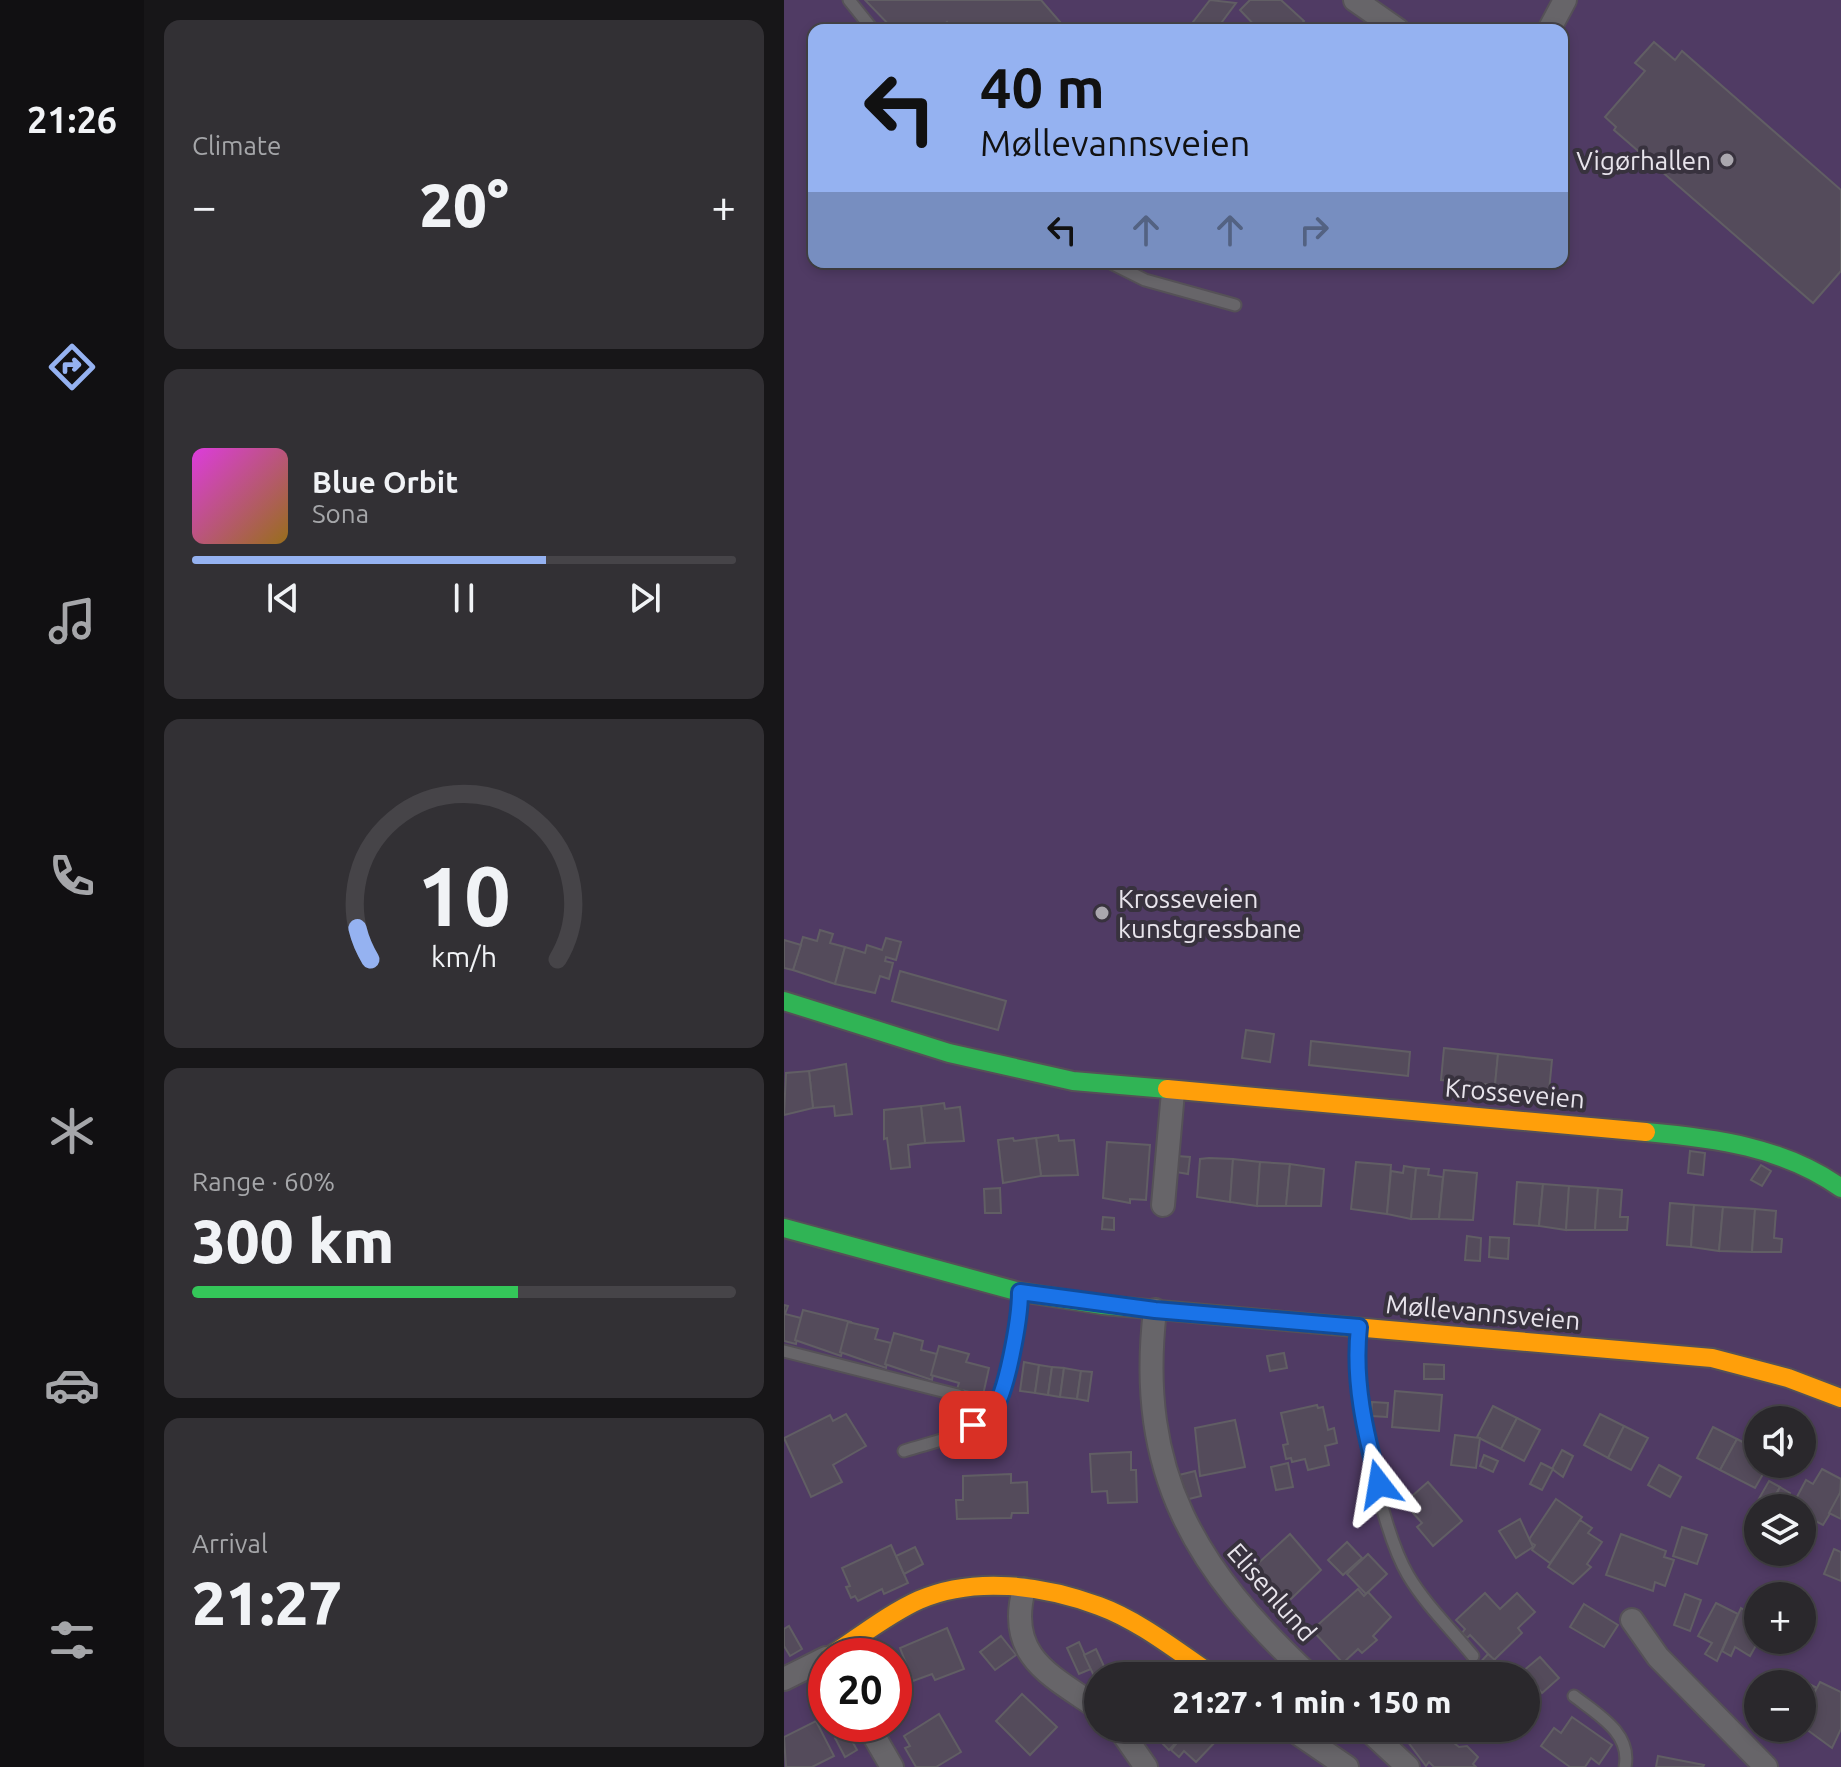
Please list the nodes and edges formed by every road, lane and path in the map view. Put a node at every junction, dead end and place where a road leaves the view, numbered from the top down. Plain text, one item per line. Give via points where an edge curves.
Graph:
1 (849, 0) edge
2 (1355, 0) edge
3 (1565, 0) edge
4 (868, 24) edge
5 (1389, 24) edge
6 (1552, 24) edge
7 (1121, 268) edge
8 (1235, 305) dead end
9 (784, 1001) edge
10 (1173, 1092) junction
11 (1841, 1188) edge
12 (1163, 1205) dead end
13 (784, 1228) edge
14 (1020, 1292) junction
15 (1155, 1310) junction
16 (1359, 1327) junction
17 (784, 1351) edge
18 (958, 1395) dead end
19 (1841, 1398) edge
20 (904, 1451) dead end
21 (1024, 1589) junction
22 (1632, 1620) dead end
23 (858, 1638) edge
24 (1473, 1656) dead end
25 (1192, 1662) edge
26 (1296, 1662) edge
27 (808, 1667) edge
28 (784, 1679) edge
29 (1574, 1696) dead end
30 (1084, 1698) edge
31 (877, 1742) edge
32 (1129, 1742) edge
33 (1310, 1742) edge
34 (1381, 1742) edge
35 (892, 1767) edge
36 (1146, 1767) edge
37 (1347, 1767) edge
38 (1408, 1767) edge
39 (1625, 1767) edge
40 (1766, 1767) edge

1 - 4 lane
2 - 5 street
3 - 6 street
7 - 8 lane via 1145,280
9 - 10 street, Krosseveien via 1016,1069
10 - 11 street, Krosseveien via 1687,1136 1761,1148 1830,1178
10 - 12 street
13 - 14 street, Møllevannsveien
14 - 15 street, Møllevannsveien
14 - 20 lane via 1014,1343 990,1415 957,1434
15 - 16 street, Møllevannsveien
15 - 26 street, Elisenlund via 1150,1354 1155,1423 1178,1507 1223,1586
16 - 19 street, Møllevannsveien via 1712,1358
16 - 24 lane via 1363,1418 1393,1539 1414,1585
17 - 18 lane
21 - 23 street via 953,1589 917,1601
21 - 25 street via 1067,1594 1100,1606
21 - 30 street via 1017,1613 1025,1646 1050,1675
22 - 40 street via 1658,1657
27 - 28 street
29 - 39 lane via 1619,1735
31 - 35 street
32 - 36 street
33 - 37 street
34 - 38 street

